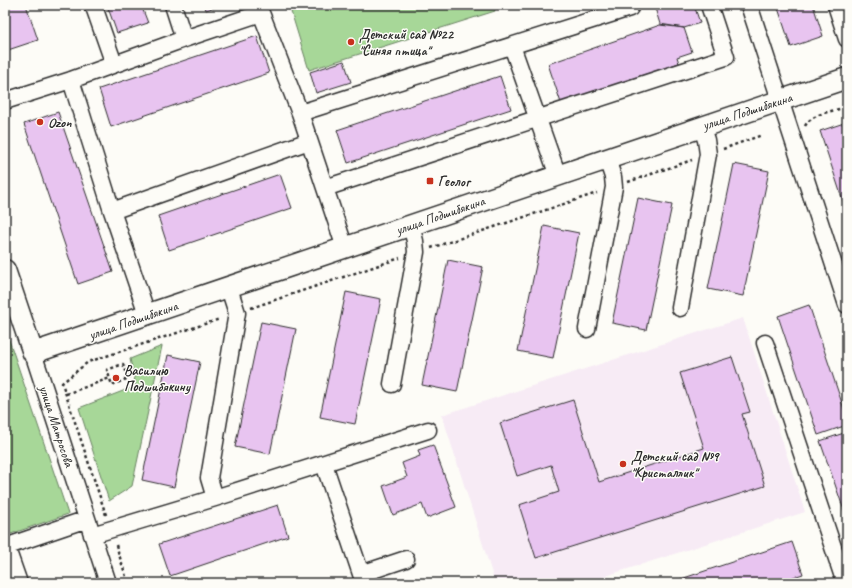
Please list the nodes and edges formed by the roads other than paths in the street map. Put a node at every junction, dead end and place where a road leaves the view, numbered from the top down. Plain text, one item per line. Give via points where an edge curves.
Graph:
1 (92, 5) edge
2 (173, 5) edge
3 (629, 5) edge
4 (709, 5) edge
5 (749, 5) edge
6 (836, 5) edge
7 (184, 39) junction
8 (847, 39) edge
9 (512, 46) junction
10 (114, 64) junction
11 (847, 78) edge
12 (71, 80) junction
13 (780, 100) junction
14 (5, 101) edge
15 (300, 113) junction
16 (539, 119) junction
17 (701, 126) junction
18 (309, 141) junction
19 (607, 159) junction
20 (558, 176) junction
21 (325, 188) junction
22 (112, 211) junction
23 (410, 225) junction
24 (345, 248) junction
25 (5, 270) edge
26 (229, 288) junction
27 (847, 305) edge
28 (680, 308) dead end
29 (147, 314) junction
30 (587, 329) dead end
31 (765, 343) dead end
32 (33, 353) junction
33 (392, 384) dead end
34 (428, 430) dead end
35 (324, 464) junction
36 (216, 498) junction
37 (87, 519) junction
38 (92, 535) junction
39 (6, 546) edge
40 (406, 559) dead end
41 (362, 578) edge
42 (19, 583) edge
43 (108, 583) edge
44 (844, 583) edge

1 - 10 street
2 - 7 street
3 - 9 street via 630,8
4 - 16 street via 726,57
5 - 13 street
6 - 8 street
7 - 10 street
7 - 15 street via 261,13
9 - 15 street
9 - 16 street
10 - 12 street
11 - 13 main road, улица Подшибякина
12 - 14 street
12 - 22 street
13 - 17 main road, улица Подшибякина
13 - 27 street
15 - 18 street
16 - 20 street
16 - 21 street
17 - 19 main road, улица Подшибякина
17 - 28 street via 708,154
18 - 21 street
18 - 22 street
19 - 20 main road, улица Подшибякина
19 - 30 street via 614,187
20 - 23 main road, улица Подшибякина
21 - 24 street
22 - 29 street
23 - 24 main road, улица Подшибякина
23 - 33 street via 416,252
24 - 26 main road, улица Подшибякина
25 - 32 main road, улица Матросова
26 - 29 main road, улица Подшибякина
26 - 36 street via 236,313 209,478
29 - 32 main road, улица Подшибякина
31 - 44 street
32 - 37 street, улица Матросова
34 - 35 street
35 - 36 street
35 - 41 street
36 - 38 street
37 - 38 street, улица Матросова
37 - 39 street
38 - 43 street, улица Матросова
39 - 42 street
40 - 41 street

